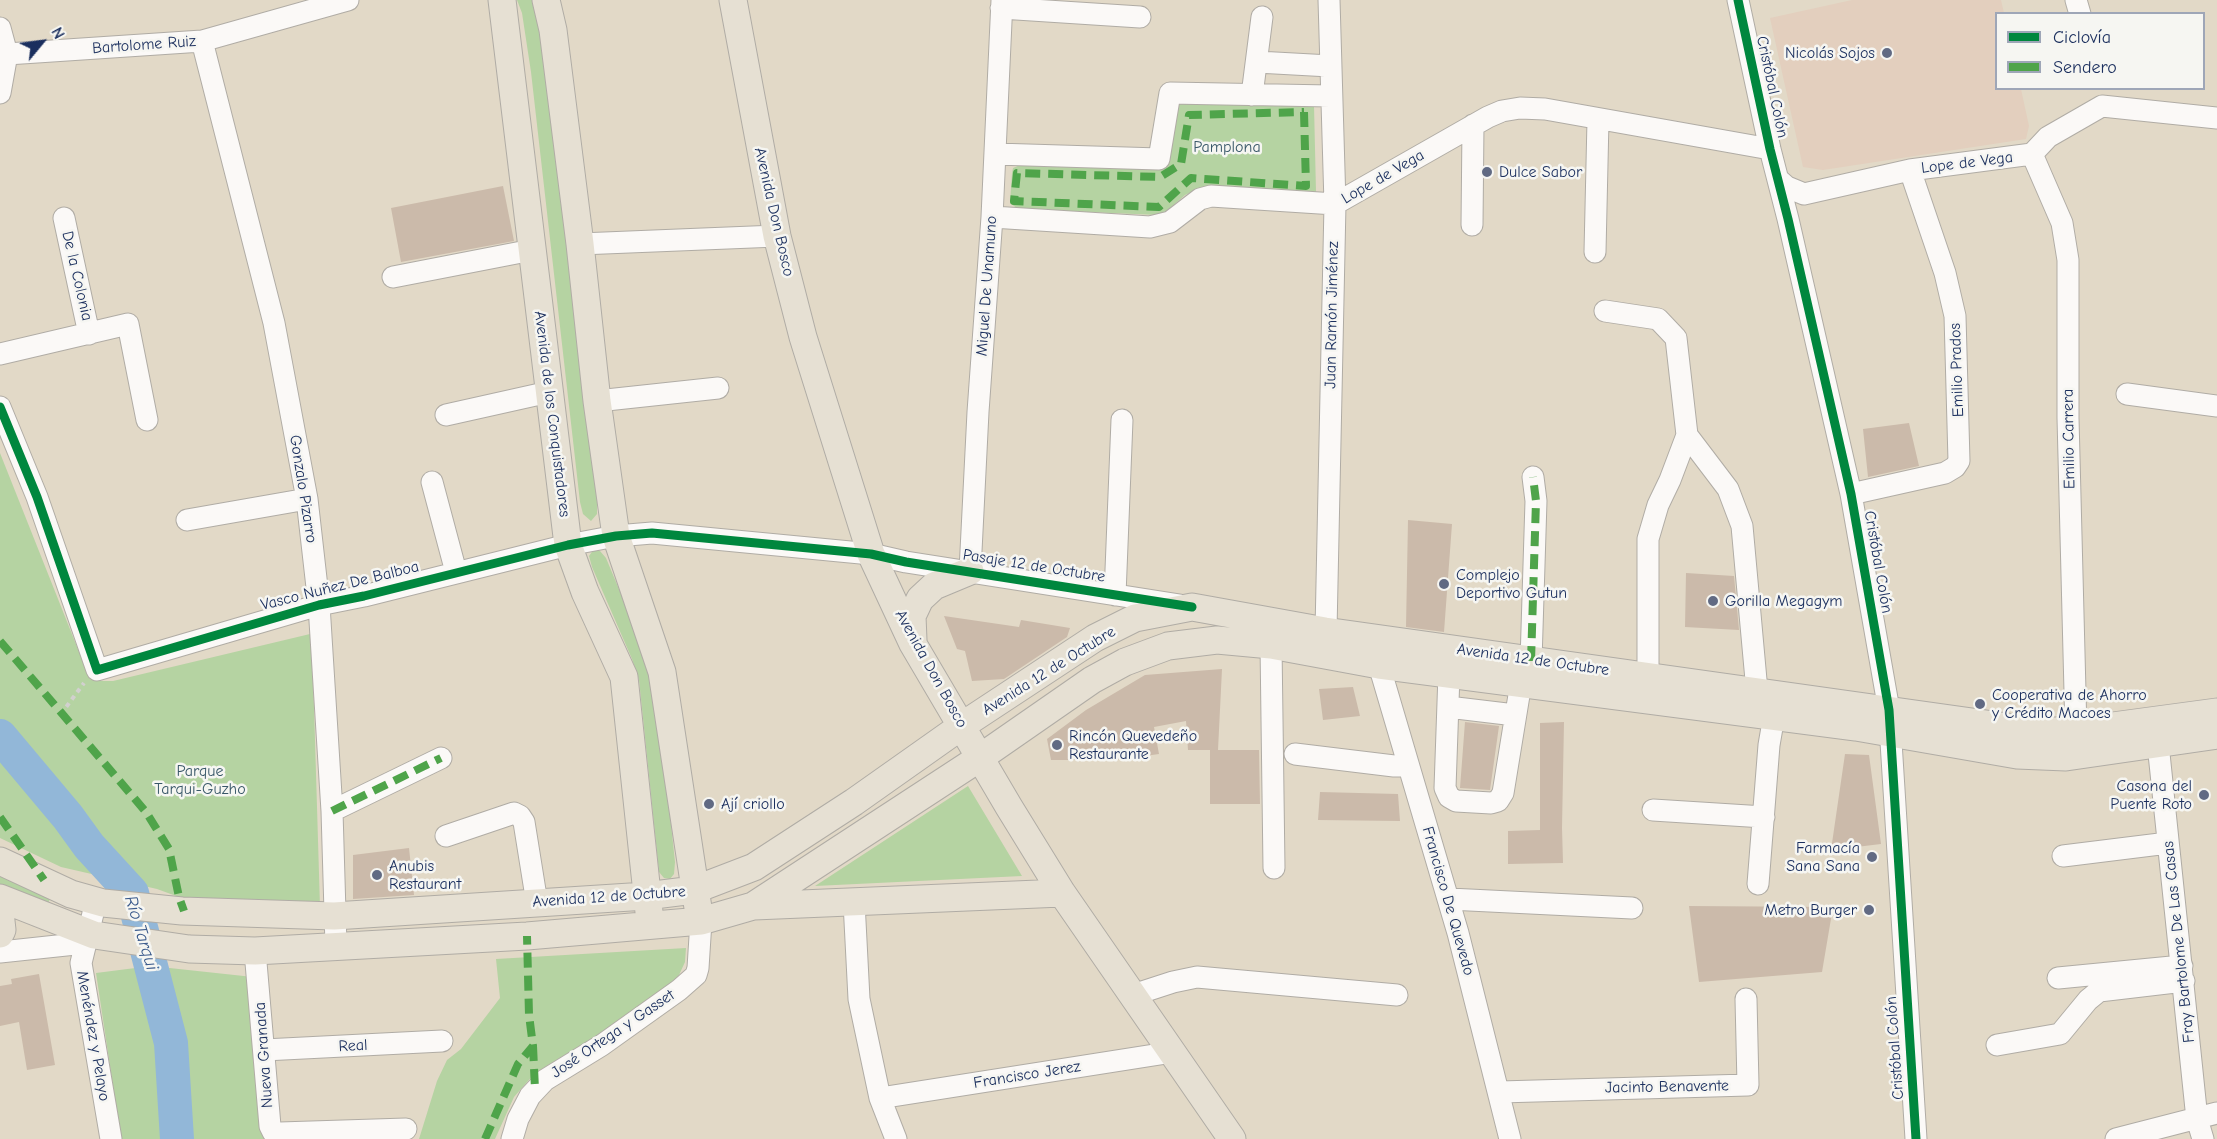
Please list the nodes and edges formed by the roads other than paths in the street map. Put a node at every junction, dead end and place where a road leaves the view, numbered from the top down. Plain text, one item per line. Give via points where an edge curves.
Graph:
1 (348, 0) edge
2 (502, 0) edge
3 (546, 0) edge
4 (733, 0) edge
5 (1329, 0) edge
6 (1743, 1) edge
7 (1001, 4) edge
8 (1140, 17) dead end
9 (1262, 17) dead end
10 (0, 28) edge
11 (201, 42) junction
12 (7, 54) junction
13 (1257, 62) junction
14 (1330, 66) junction
15 (0, 93) edge
16 (1252, 95) junction
17 (1330, 96) junction
18 (2100, 97) edge
19 (2217, 118) edge
20 (1598, 120) junction
21 (1473, 125) junction
22 (1770, 149) junction
23 (995, 154) junction
24 (2032, 154) junction
25 (1910, 170) junction
26 (1778, 179) junction
27 (1335, 204) junction
28 (992, 217) junction
29 (64, 218) dead end
30 (1472, 225) dead end
31 (777, 236) junction
32 (580, 244) junction
33 (532, 250) junction
34 (1595, 252) dead end
35 (393, 277) dead end
36 (1605, 311) dead end
37 (89, 334) junction
38 (0, 354) edge
39 (718, 388) dead end
40 (549, 392) junction
41 (2127, 394) dead end
42 (597, 401) junction
43 (2217, 406) edge
44 (0, 407) edge
45 (446, 415) dead end
46 (147, 420) dead end
47 (1122, 420) dead end
48 (1687, 435) junction
49 (1533, 477) dead end
50 (432, 482) dead end
51 (1851, 494) junction
52 (307, 499) junction
53 (187, 520) dead end
54 (616, 536) junction
55 (568, 545) junction
56 (871, 554) junction
57 (970, 571) junction
58 (456, 572) junction
59 (1115, 595) junction
60 (320, 605) junction
61 (1192, 607) junction
62 (1326, 631) junction
63 (1380, 638) junction
64 (913, 644) junction
65 (1271, 645) junction
66 (1379, 665) junction
67 (1526, 672) junction
68 (1449, 674) junction
69 (1648, 676) junction
70 (1757, 691) junction
71 (1448, 707) junction
72 (2217, 712) edge
73 (1515, 715) junction
74 (1774, 716) junction
75 (1889, 721) junction
76 (963, 725) junction
77 (2076, 731) junction
78 (2217, 735) edge
79 (2158, 744) junction
80 (1295, 754) dead end
81 (981, 757) junction
82 (441, 758) dead end
83 (1408, 766) junction
84 (1445, 788) junction
85 (1416, 792) junction
86 (1653, 810) dead end
87 (332, 812) junction
88 (1764, 818) junction
89 (446, 836) dead end
90 (2168, 843) junction
91 (2063, 856) dead end
92 (0, 861) edge
93 (1274, 868) dead end
94 (1758, 884) dead end
95 (694, 890) junction
96 (1062, 893) junction
97 (646, 896) junction
98 (0, 898) edge
99 (1449, 899) junction
100 (99, 902) junction
101 (854, 902) junction
102 (537, 903) junction
103 (753, 906) junction
104 (1632, 908) dead end
105 (0, 912) edge
106 (334, 916) junction
107 (701, 921) junction
108 (650, 926) junction
109 (0, 934) edge
110 (89, 937) junction
111 (336, 946) junction
112 (255, 951) junction
113 (0, 952) edge
114 (2183, 974) junction
115 (2058, 978) dead end
116 (1133, 995) junction
117 (1397, 995) dead end
118 (1746, 999) dead end
119 (442, 1041) dead end
120 (1997, 1046) dead end
121 (264, 1050) junction
122 (1173, 1052) junction
123 (1500, 1092) junction
124 (880, 1098) junction
125 (2217, 1113) edge
126 (406, 1129) dead end
127 (2200, 1129) edge
128 (111, 1139) edge
129 (512, 1139) edge
130 (897, 1139) edge
131 (1232, 1139) edge
132 (1510, 1139) edge
133 (1916, 1139) edge
134 (2116, 1139) edge

1 - 11 street, Bartolome Ruiz
2 - 33 main road, Avenida de los Conquistadores
3 - 32 main road
4 - 31 main road, Avenida Don Bosco
5 - 14 street, Juan Ramón Jiménez
6 - 22 street, Cristóbal Colón
7 - 8 street
7 - 23 street, Miguel De Unamuno
9 - 13 street
10 - 12 street
11 - 12 street, Bartolome Ruiz
11 - 52 street, Gonzalo Pizarro via 274,323
12 - 15 street
13 - 14 street
13 - 16 street
14 - 17 street, Juan Ramón Jiménez
16 - 17 street
16 - 23 street via 1170,93 1159,159
17 - 27 street, Juan Ramón Jiménez
18 - 19 street, Lope de Vega
18 - 24 street, Lope de Vega
20 - 21 street, Lope de Vega via 1520,108 1502,111
20 - 22 street, Lope de Vega
20 - 34 street
21 - 27 street, Lope de Vega
21 - 30 street
22 - 26 street, Cristóbal Colón
23 - 28 street, Miguel De Unamuno
24 - 25 street, Lope de Vega
24 - 77 street, Emilio Carrera via 2062,223 2067,254
25 - 26 street, Lope de Vega via 1804,194
25 - 51 street, Emilio Prados via 1945,273 1955,316 1959,461 1945,473
26 - 51 street, Cristóbal Colón
27 - 28 street, Lope de Vega via 1211,196 1200,199 1170,222 1150,227
27 - 62 street, Juan Ramón Jiménez
28 - 57 street, Miguel De Unamuno
29 - 37 street, De la Colonia
31 - 32 street
31 - 56 main road, Avenida Don Bosco
32 - 42 main road
33 - 35 street
33 - 40 main road, Avenida de los Conquistadores
36 - 48 street via 1658,319 1676,338
37 - 38 street, De la Colonia
37 - 46 street, De la Colonia via 128,324
39 - 42 street
40 - 45 street
40 - 55 main road, Avenida de los Conquistadores
41 - 43 street
42 - 54 main road
44 - 60 street, Vasco Nuñez De Balboa via 37,496 98,670
47 - 59 street
48 - 69 street via 1648,539
48 - 70 street via 1728,489 1742,526
49 - 67 street via 1536,501
50 - 58 street
51 - 75 street, Cristóbal Colón
52 - 53 street
52 - 60 street, Gonzalo Pizarro
54 - 55 street, Vasco Nuñez De Balboa
54 - 56 street, Vasco Nuñez De Balboa via 652,533
54 - 95 main road via 662,672
55 - 58 street, Vasco Nuñez De Balboa
55 - 97 main road, Avenida de los Conquistadores via 624,677
56 - 57 street, Pasaje 12 de Octubre
56 - 64 main road, Avenida Don Bosco
57 - 59 street, Pasaje 12 de Octubre
57 - 64 main road via 934,586 920,599 912,616
58 - 60 street, Vasco Nuñez De Balboa
59 - 61 street, Pasaje 12 de Octubre
60 - 87 street, Gonzalo Pizarro
61 - 62 main road, Avenida 12 de Octubre
61 - 76 main road, Avenida 12 de Octubre via 1135,618 1095,638
62 - 63 main road, Avenida 12 de Octubre
63 - 66 street, Francisco De Quevedo
63 - 67 main road, Avenida 12 de Octubre
64 - 76 main road, Avenida Don Bosco
65 - 66 main road, Avenida 12 de Octubre
65 - 81 main road, Avenida 12 de Octubre via 1217,640 1168,646 1125,662 1092,680
65 - 93 street
66 - 68 main road, Avenida 12 de Octubre
66 - 83 street, Francisco De Quevedo
67 - 68 main road, Avenida 12 de Octubre
67 - 69 main road, Avenida 12 de Octubre
67 - 73 street
67 - 74 main road, Avenida 12 de Octubre
68 - 71 street
69 - 70 main road, Avenida 12 de Octubre
70 - 75 main road, Avenida 12 de Octubre
71 - 73 street
71 - 84 street
72 - 77 main road, Avenida 12 de Octubre
73 - 84 street via 1503,793 1498,801 1456,801
74 - 75 main road, Avenida 12 de Octubre
74 - 88 street
75 - 77 main road, Avenida 12 de Octubre
75 - 79 main road, Avenida 12 de Octubre via 2017,755 2066,757
75 - 133 street, Cristóbal Colón
76 - 81 main road, Avenida Don Bosco
76 - 95 main road, Avenida 12 de Octubre via 754,867
78 - 79 main road, Avenida 12 de Octubre
79 - 90 street, Fray Bartolome De Las Casas
80 - 83 street
81 - 96 main road, Avenida Don Bosco
81 - 103 main road, Avenida 12 de Octubre
82 - 87 street
83 - 85 street, Francisco De Quevedo
84 - 85 street
85 - 99 street, Francisco De Quevedo
86 - 88 street
87 - 106 street, Gonzalo Pizarro
88 - 94 street
89 - 102 street via 514,813 520,816
90 - 91 street
90 - 114 street, Fray Bartolome De Las Casas
92 - 100 main road, Avenida 12 de Octubre via 71,894
95 - 97 main road, Avenida 12 de Octubre
95 - 107 main road, José Ortega y Gasset
96 - 101 main road
96 - 116 main road, Avenida Don Bosco
97 - 102 main road, Avenida 12 de Octubre
97 - 108 main road, Avenida de los Conquistadores
98 - 110 main road, Avenida 12 de Octubre
99 - 104 street
99 - 123 street, Francisco De Quevedo
100 - 106 main road, Avenida 12 de Octubre via 182,911
100 - 110 street, Menéndez y Pelayo
101 - 103 main road
101 - 124 street via 859,999
102 - 106 main road, Avenida 12 de Octubre
103 - 107 main road, Avenida 12 de Octubre
105 - 109 main road
106 - 111 street, Gonzalo Pizarro
107 - 108 main road, Avenida 12 de Octubre
107 - 129 street, José Ortega y Gasset via 696,975 602,1045 545,1080 530,1096
108 - 111 main road, Avenida 12 de Octubre
110 - 112 main road, Avenida 12 de Octubre via 189,949
110 - 113 street
110 - 128 street, Menéndez y Pelayo via 81,963
111 - 112 main road, Avenida 12 de Octubre
112 - 121 street, Nueva Granada
114 - 115 street
114 - 120 street via 2099,991 2060,1034
114 - 127 street, Fray Bartolome De Las Casas
116 - 117 street via 1197,977
116 - 122 main road, Avenida Don Bosco
118 - 123 street, Jacinto Benavente via 1748,1085
119 - 121 street, Real
121 - 126 street, Nueva Granada via 273,1131
122 - 124 street, Francisco Jerez
122 - 131 main road, Avenida Don Bosco
123 - 132 street, Francisco De Quevedo
124 - 130 street
125 - 127 street
127 - 134 street

